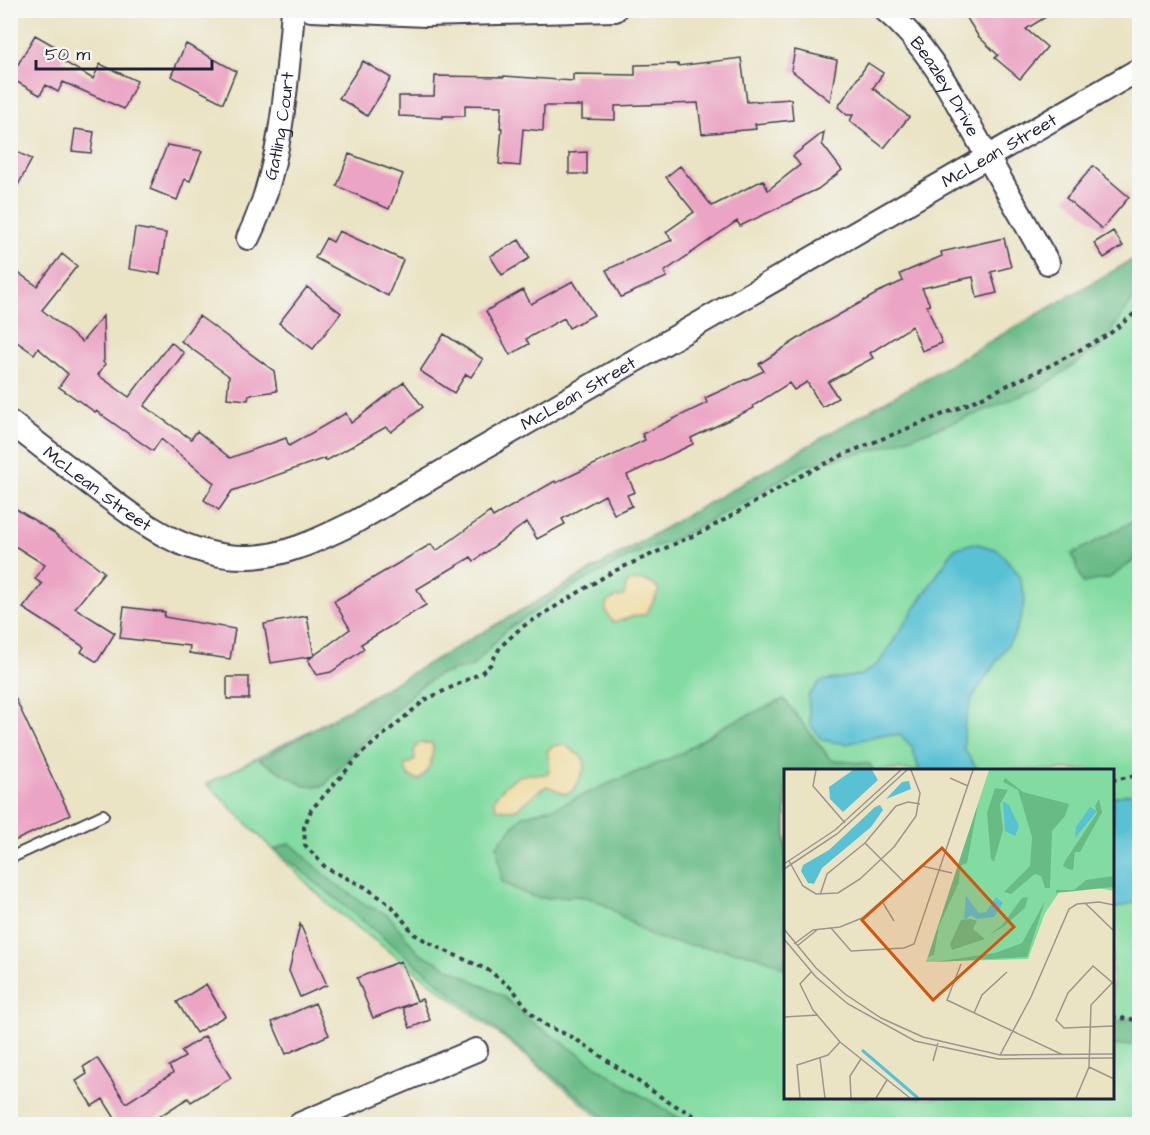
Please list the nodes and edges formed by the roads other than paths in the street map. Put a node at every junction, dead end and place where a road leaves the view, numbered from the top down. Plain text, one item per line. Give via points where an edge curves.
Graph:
1 (293, 10) edge
2 (311, 10) edge
3 (615, 10) edge
4 (885, 10) edge
5 (602, 11) edge
6 (1140, 69) edge
7 (988, 157) junction
8 (248, 238) dead end
9 (1048, 262) dead end
10 (10, 422) edge
11 (103, 815) dead end
12 (10, 858) edge
13 (476, 1050) dead end
14 (300, 1125) edge

1 - 8 street, Gatling Court via 288,73 274,158 267,192
2 - 5 street via 426,15
3 - 5 street
4 - 7 street, Beazley Drive via 920,45 942,75
6 - 7 street, McLean Street
7 - 9 street, Beazley Drive
7 - 10 street, McLean Street via 365,516 318,539 279,552 220,556 166,538
11 - 12 lane
13 - 14 street

